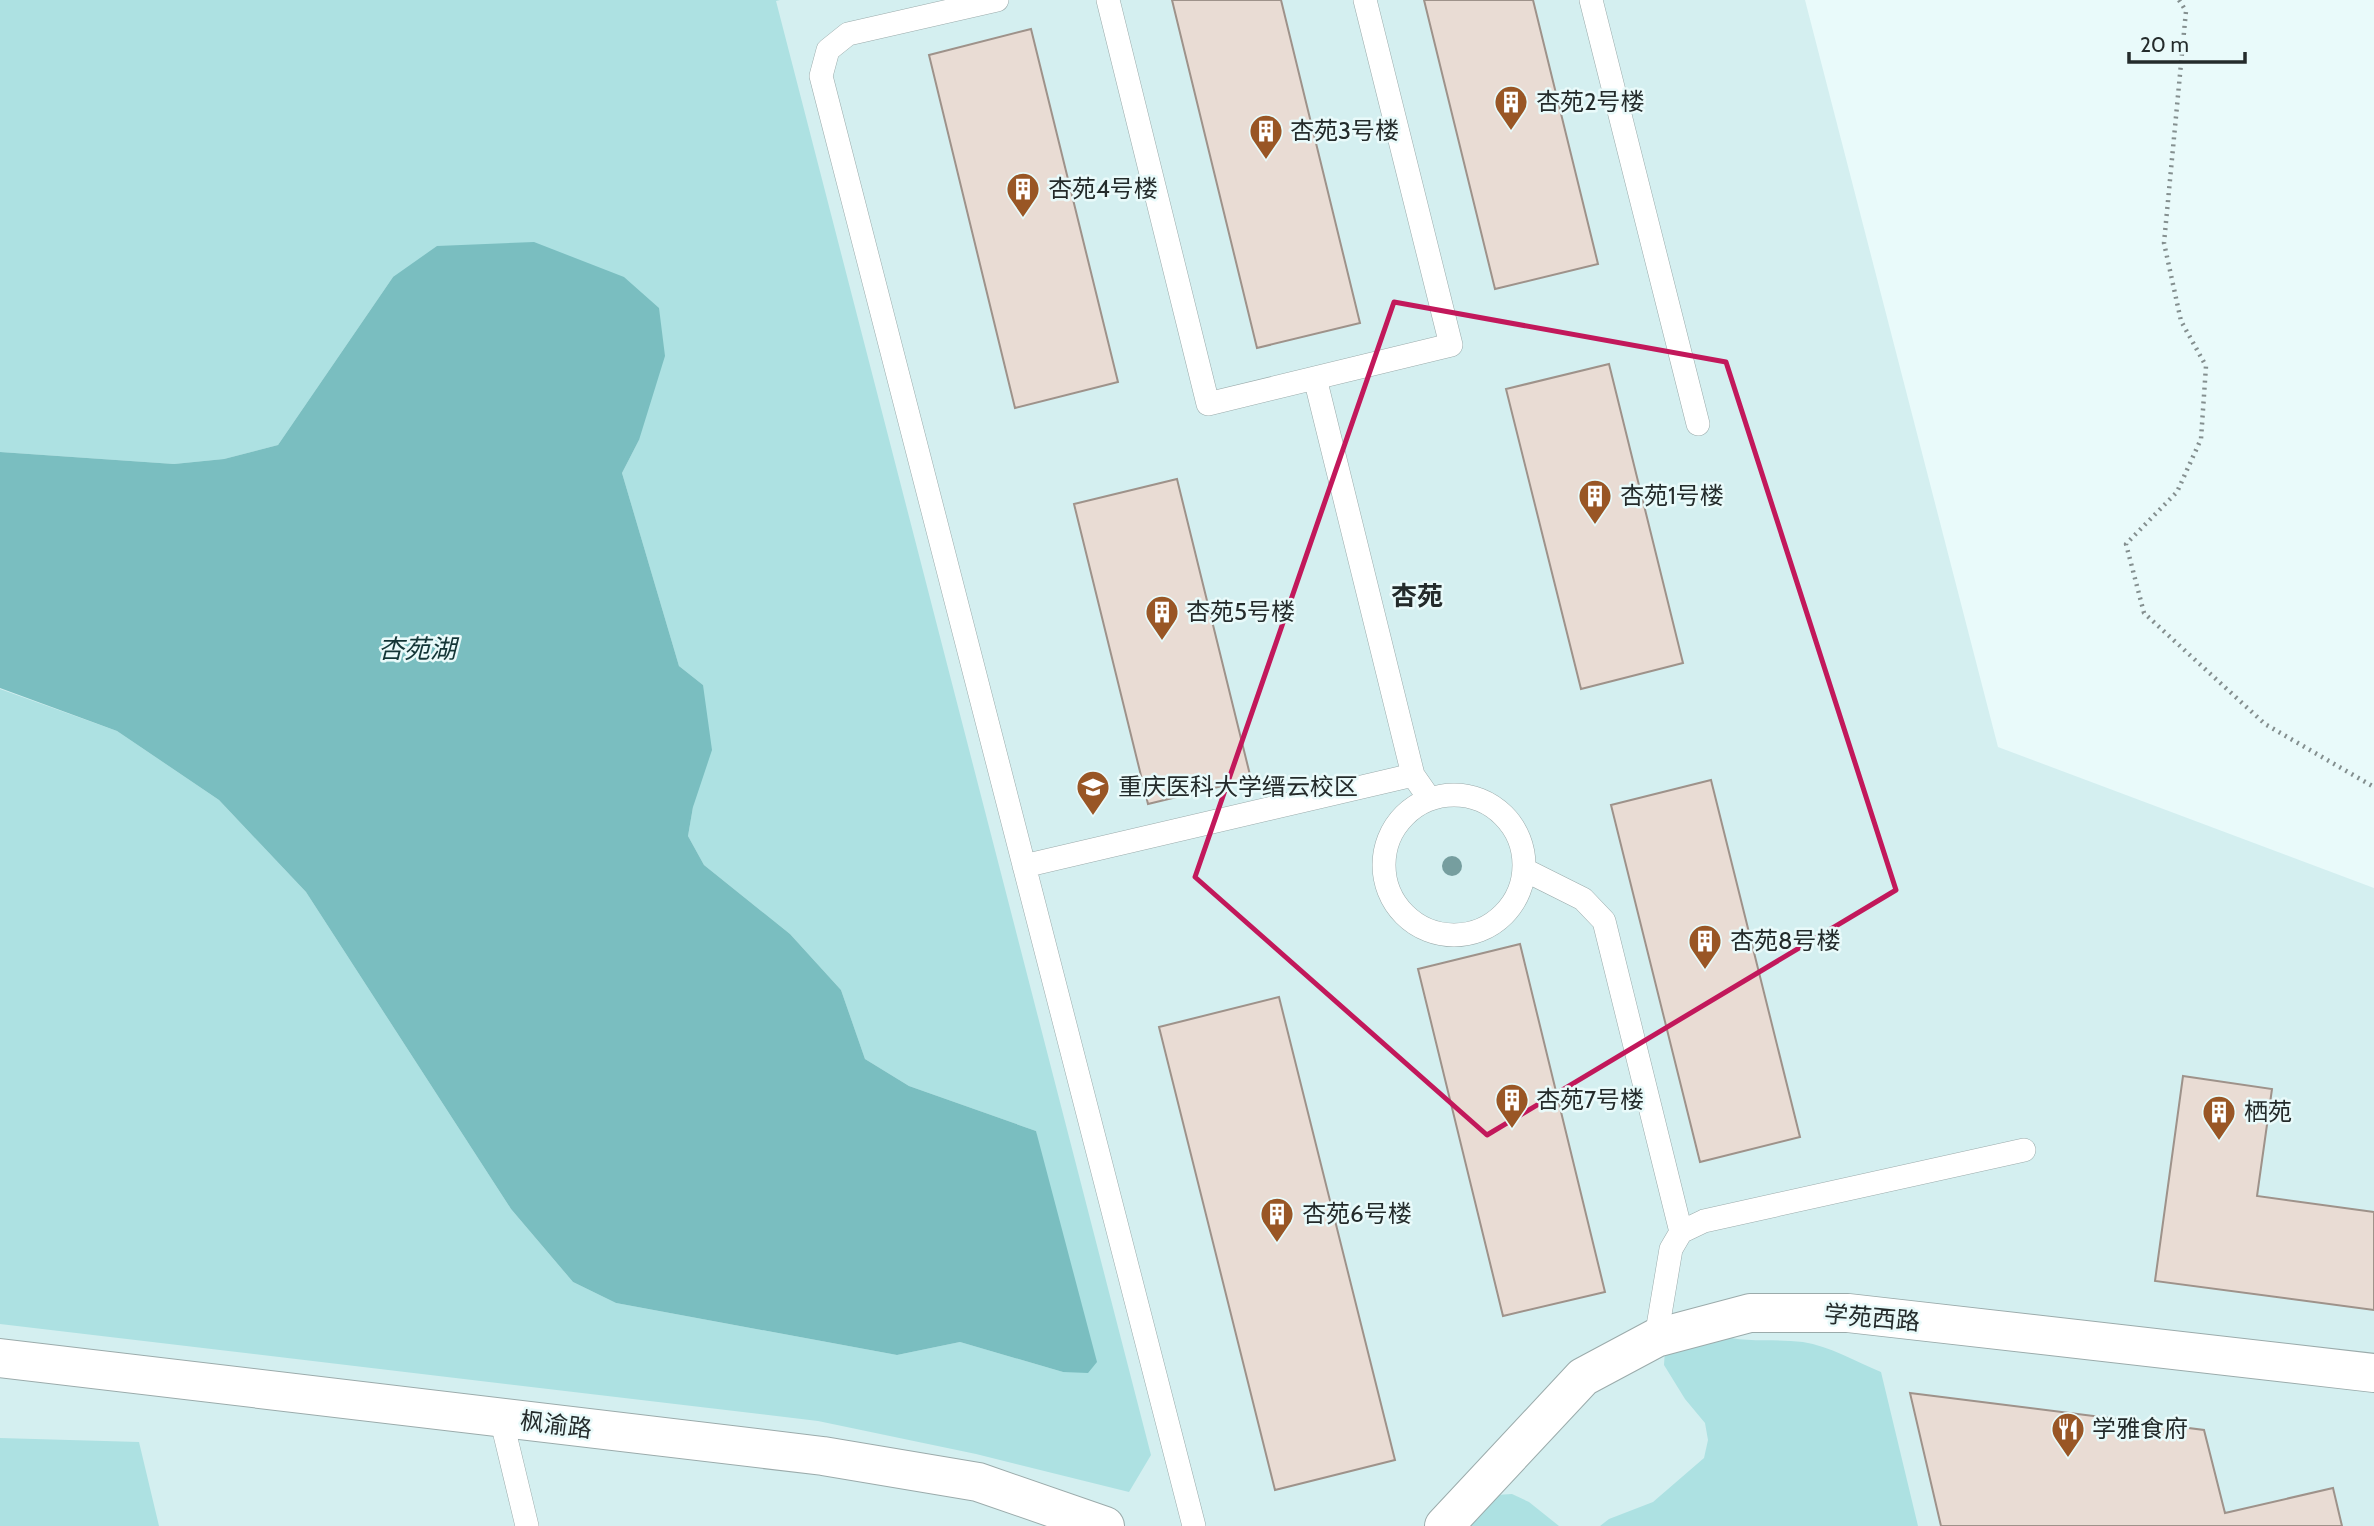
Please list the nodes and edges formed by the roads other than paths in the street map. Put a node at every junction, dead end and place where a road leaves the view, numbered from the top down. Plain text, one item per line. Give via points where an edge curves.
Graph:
1 (997, 0) edge
2 (1108, 0) edge
3 (1365, 0) edge
4 (1591, 0) edge
5 (1315, 378) junction
6 (1698, 424) dead end
7 (1413, 775) junction
8 (1429, 798) junction
9 (1024, 866) junction
10 (1525, 870) junction
11 (2024, 1150) dead end
12 (1681, 1233) junction
13 (1656, 1338) junction
14 (0, 1359) edge
15 (2374, 1373) edge
16 (501, 1418) junction
17 (527, 1526) edge
18 (1105, 1526) edge
19 (1194, 1526) edge
20 (1444, 1526) edge

1 - 9 lane via 848,34 828,50 821,76
2 - 5 lane via 1208,404
3 - 5 lane via 1451,345
4 - 6 lane
5 - 7 lane
7 - 8 lane
7 - 9 lane
8 - 10 lane via 1452,794 1476,797 1496,808 1513,825
8 - 10 lane via 1409,810 1394,828 1385,850 1390,896 1422,929 1444,936 1468,935 1489,927 1508,912 1520,893
9 - 19 lane
10 - 12 lane via 1583,899 1604,921
11 - 12 lane via 1704,1222
12 - 13 lane via 1671,1249
13 - 15 street, 学苑西路 via 1750,1313 1848,1313
13 - 20 street, 学苑西路 via 1583,1377
14 - 16 street, 枫渝路
16 - 17 lane
16 - 18 street, 枫渝路 via 823,1455 978,1482

